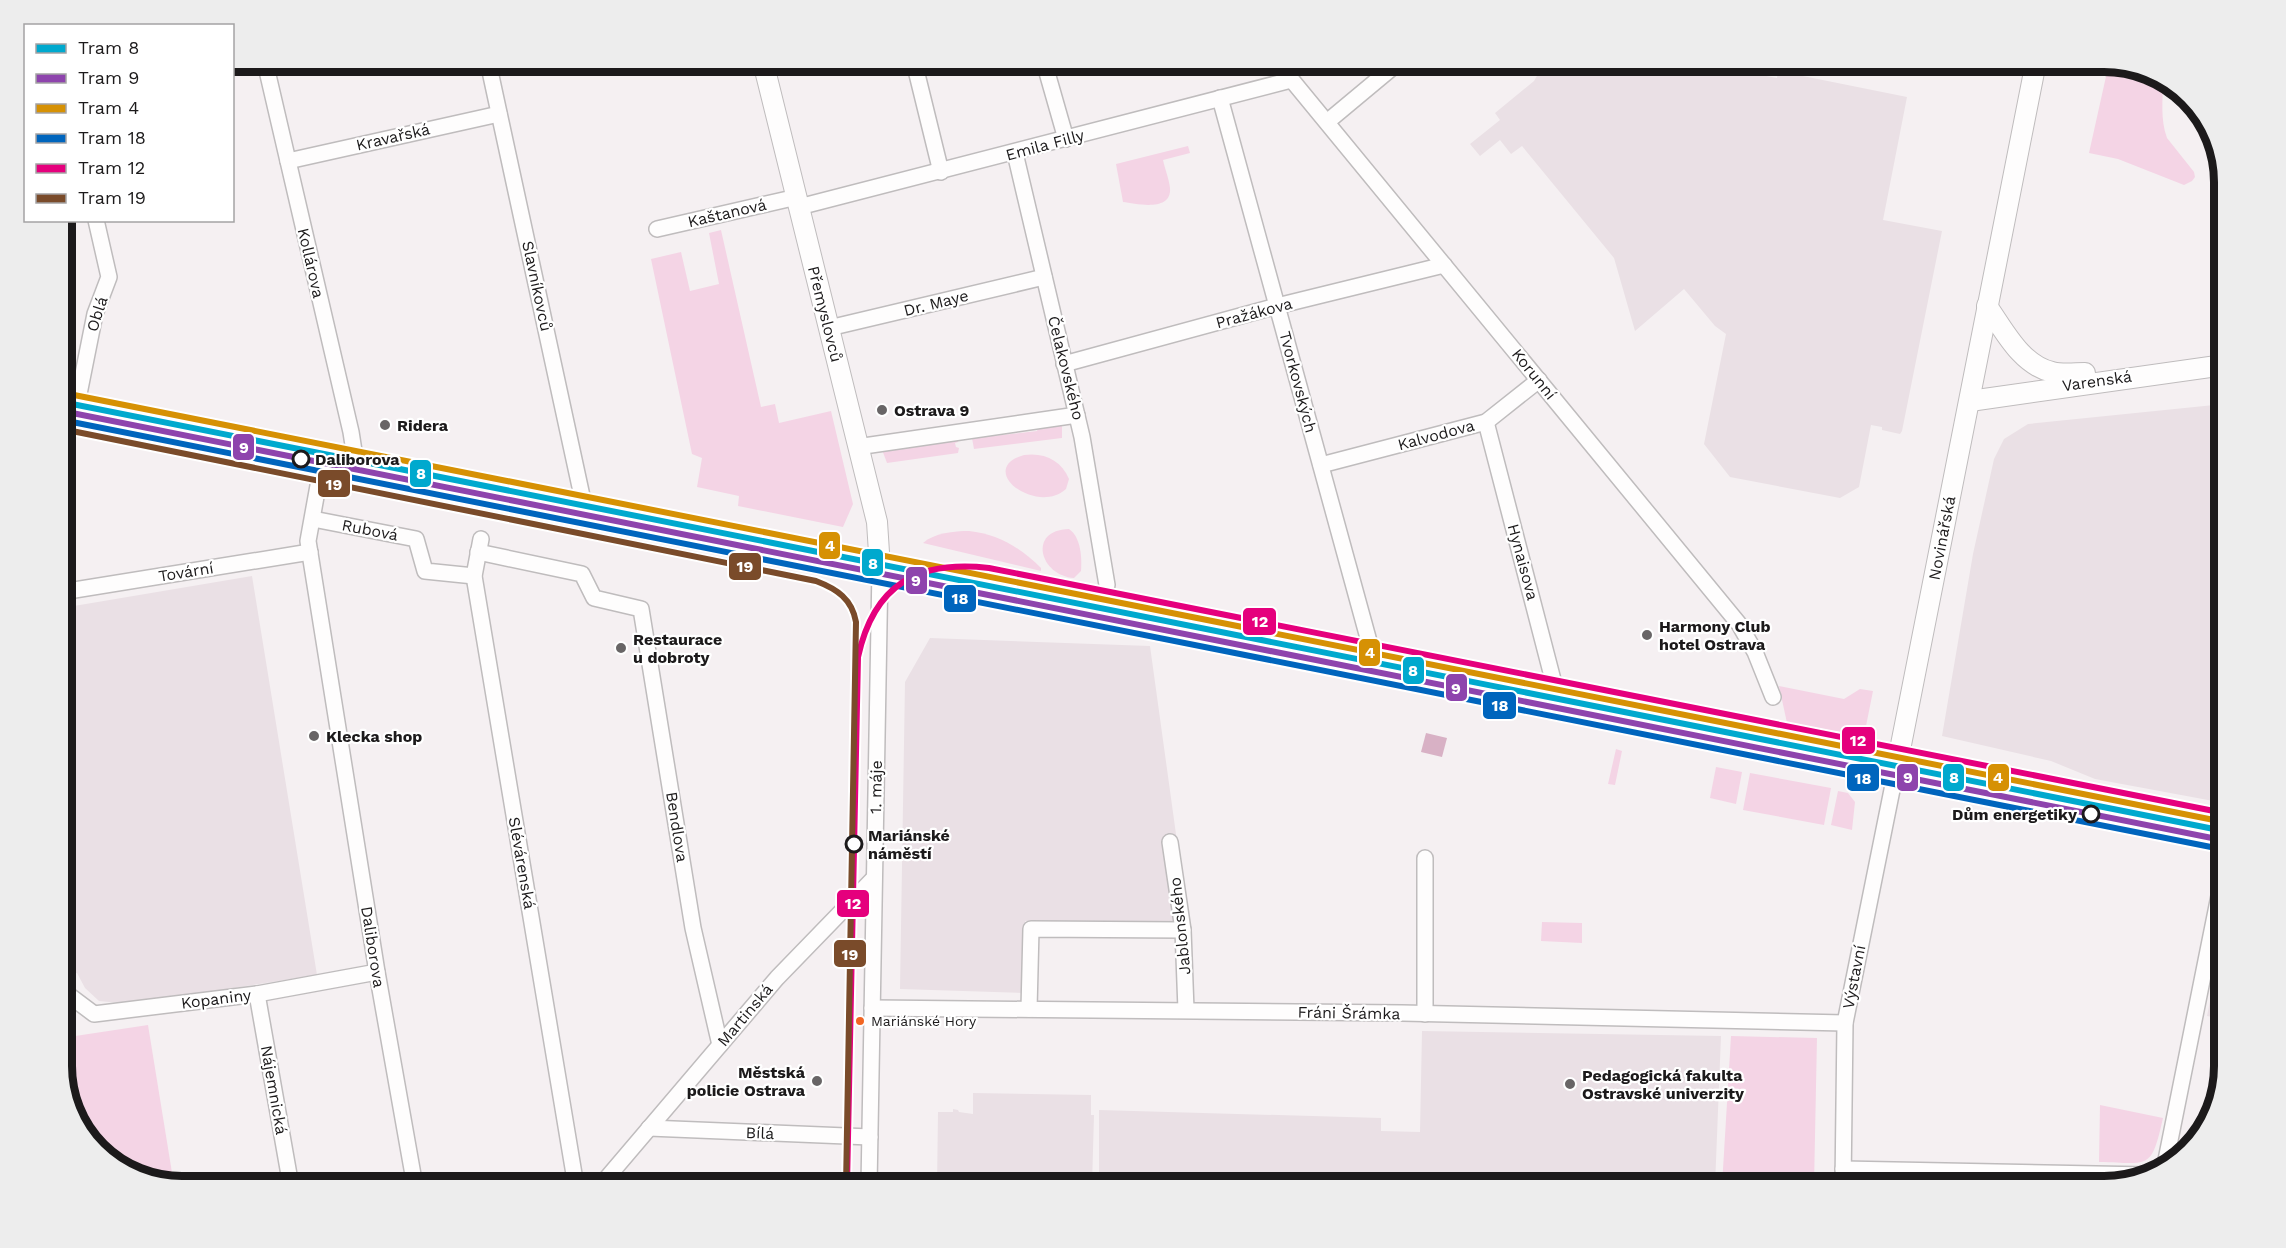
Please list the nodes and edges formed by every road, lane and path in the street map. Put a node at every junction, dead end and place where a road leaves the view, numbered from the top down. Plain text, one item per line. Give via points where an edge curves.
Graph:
1 (267, 72) edge
2 (490, 72) edge
3 (766, 72) edge
4 (916, 72) edge
5 (1047, 72) edge
6 (1285, 72) edge
7 (1387, 72) edge
8 (2034, 72) edge
9 (1291, 80) junction
10 (1220, 98) junction
11 (499, 114) junction
12 (1327, 122) junction
13 (1066, 139) junction
14 (1015, 153) junction
15 (288, 161) junction
16 (941, 172) junction
17 (798, 202) junction
18 (96, 222) edge
19 (657, 230) dead end
20 (1444, 265) junction
21 (1044, 277) junction
22 (1277, 306) junction
23 (1988, 306) junction
24 (829, 328) junction
25 (1064, 364) junction
26 (2214, 365) edge
27 (2151, 374) junction
28 (1539, 380) junction
29 (72, 396) edge
30 (1970, 401) junction
31 (72, 408) edge
32 (1077, 415) junction
33 (1486, 422) junction
34 (857, 447) junction
35 (323, 458) junction
36 (356, 464) junction
37 (1320, 465) junction
38 (585, 510) junction
39 (312, 519) junction
40 (310, 552) junction
41 (880, 568) junction
42 (474, 576) junction
43 (1107, 585) dead end
44 (72, 590) edge
45 (641, 609) joint
46 (1376, 667) junction
47 (1773, 697) dead end
48 (1559, 703) junction
49 (1896, 770) junction
50 (2214, 833) edge
51 (1170, 842) dead end
52 (1425, 858) dead end
53 (874, 878) junction
54 (2214, 921) edge
55 (1183, 930) junction
56 (377, 972) junction
57 (256, 994) junction
58 (72, 998) edge
59 (872, 1008) junction
60 (1029, 1009) junction
61 (1186, 1010) junction
62 (1425, 1014) junction
63 (1845, 1023) junction
64 (720, 1045) junction
65 (649, 1128) junction
66 (870, 1137) junction
67 (2167, 1156) edge
68 (1843, 1169) junction
69 (2120, 1174) edge
70 (289, 1176) edge
71 (413, 1176) edge
72 (574, 1176) edge
73 (608, 1176) edge
74 (869, 1176) edge
75 (1843, 1176) edge

1 - 15 street, Kollárova
2 - 11 street, Slavníkovců
3 - 17 street, Přemyslovců
4 - 16 street
5 - 13 street
6 - 9 street, Korunní
7 - 12 street
8 - 23 street, Novinářská
9 - 10 street, Emila Filly
9 - 12 street, Korunní
10 - 13 street, Emila Filly
10 - 22 street, Tvorkovských
11 - 15 street, Kravařská
11 - 38 street, Slavníkovců
12 - 20 street, Korunní
13 - 14 street, Emila Filly
14 - 16 street, Emila Filly
14 - 21 street, Čelakovského
15 - 36 street, Kollárova
16 - 17 street, Emila Filly
17 - 19 street, Kaštanová
17 - 24 street, Přemyslovců
18 - 29 street, Oblá via 109,277
20 - 22 street, Pražákova
20 - 28 street, Korunní
21 - 24 street, Dr. Maye
21 - 25 street, Čelakovského
22 - 25 street, Pražákova
22 - 37 street, Tvorkovských
23 - 27 street via 2029,361 2052,372
23 - 30 street, Novinářská
24 - 34 street, Přemyslovců
25 - 32 street, Čelakovského
26 - 27 street, Varenská
27 - 30 street, Varenská
28 - 33 street, Kalvodova
28 - 47 street, Korunní via 1739,624
30 - 49 street, Novinářská
31 - 35 main road
32 - 34 street
32 - 43 street, Čelakovského
33 - 37 street, Kalvodova
33 - 48 street, Hynaisova
34 - 41 street, Přemyslovců via 877,522
35 - 36 main road
35 - 39 street, Daliborova
36 - 38 main road
37 - 46 street, Tvorkovských
38 - 41 main road
39 - 40 street, Daliborova
39 - 42 street, Rubová via 416,538 425,571
40 - 44 street, Tovární
40 - 56 street, Daliborova
41 - 46 main road
41 - 53 street, 1. máje
42 - 45 street, Slévárenská via 480,546 582,574 594,598
42 - 72 street, Slévárenská
45 - 64 street, Bendlova via 693,928
46 - 48 main road
48 - 49 main road
49 - 50 main road
49 - 63 street, Výstavní
51 - 55 street, Jablonského
52 - 62 street
53 - 59 street, 1. máje
53 - 64 street, Martinská via 777,978
54 - 67 street
55 - 60 street via 1031,929
55 - 61 street, Jablonského
56 - 57 street, Kopaniny
56 - 71 street, Daliborova
57 - 58 street, Kopaniny via 94,1014
57 - 70 street, Nájemnická
59 - 60 street, Fráni Šrámka
59 - 66 street, 1. máje
60 - 61 street, Fráni Šrámka
61 - 62 street, Fráni Šrámka
62 - 63 street, Fráni Šrámka
63 - 68 street, Výstavní
64 - 65 street, Martinská
65 - 66 street, Bílá
65 - 73 street, Martinská
66 - 74 street, 1. máje
68 - 69 street
68 - 75 street, Výstavní

